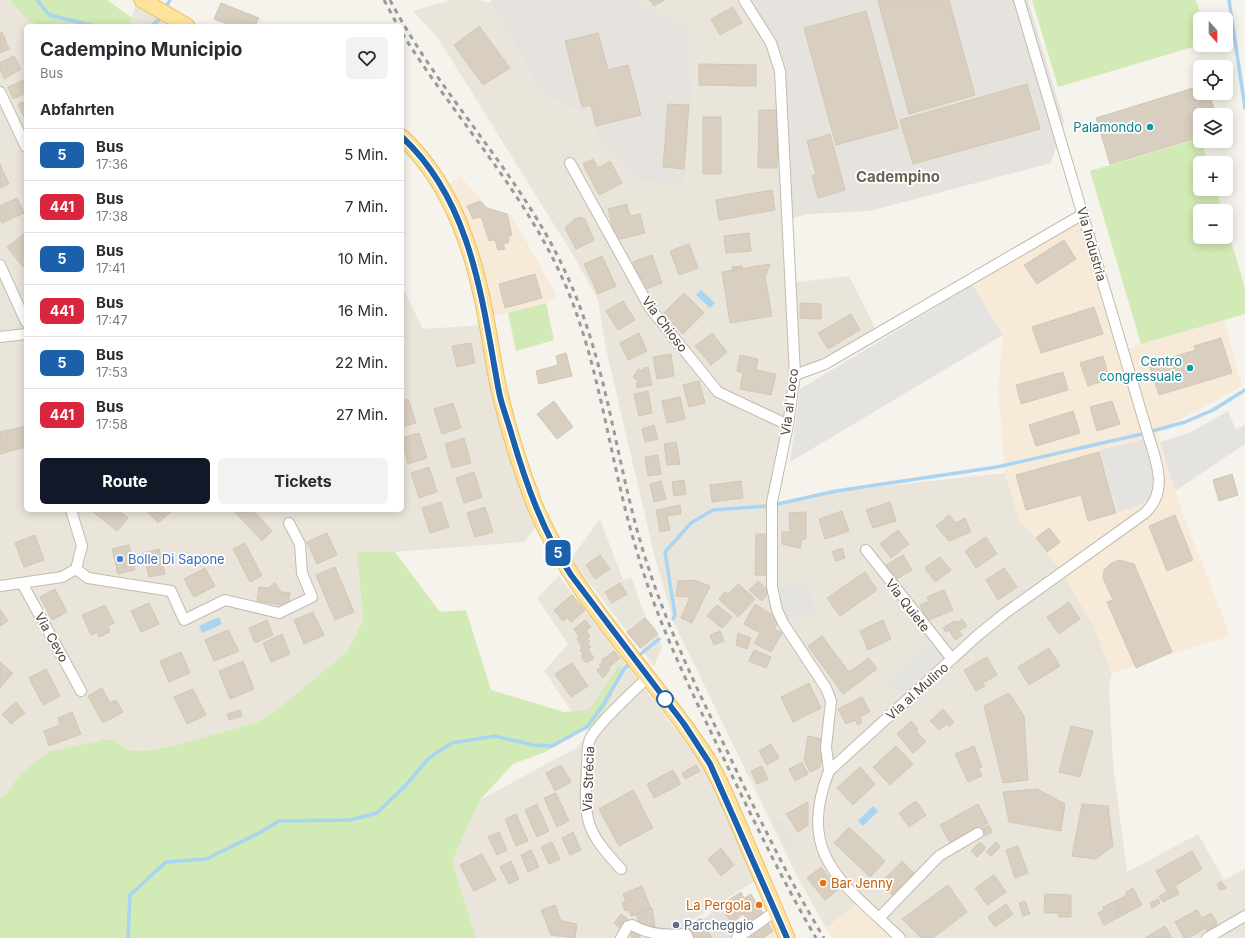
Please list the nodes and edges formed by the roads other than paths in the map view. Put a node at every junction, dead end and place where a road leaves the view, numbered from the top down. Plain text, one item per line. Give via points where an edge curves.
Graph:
1 (142, 0) edge
2 (744, 0) edge
3 (1020, 0) edge
4 (183, 24) edge
5 (0, 92) edge
6 (404, 139) edge
7 (24, 143) edge
8 (570, 163) dead end
9 (1083, 214) junction
10 (0, 264) edge
11 (24, 318) edge
12 (24, 334) edge
13 (0, 336) edge
14 (795, 375) junction
15 (788, 425) junction
16 (1160, 489) joint
17 (72, 512) edge
18 (289, 523) dead end
19 (866, 550) dead end
20 (76, 568) junction
21 (22, 584) junction
22 (0, 586) edge
23 (952, 659) junction
24 (645, 673) junction
25 (82, 692) dead end
26 (829, 771) junction
27 (978, 833) dead end
28 (620, 869) dead end
29 (776, 911) junction
30 (1245, 916) edge
31 (880, 918) junction
32 (621, 938) edge
33 (688, 938) edge
34 (737, 938) edge
35 (787, 938) edge
36 (900, 938) edge
37 (1206, 938) edge

1 - 4 main road
2 - 14 street, Via al Loco via 771,43 780,71
3 - 9 street, Via Industria
5 - 7 street
6 - 24 main road via 431,170 462,228 486,316 500,394 524,475 541,520 560,559
8 - 15 street, Via Chioso via 650,308 718,392
9 - 14 street via 825,364
9 - 16 street, Via Industria via 1148,433
10 - 11 street
12 - 13 street
14 - 15 street, Via al Loco
15 - 26 street, Via al Loco via 771,506 772,587 782,623 832,701 826,747
16 - 23 street, Via al Mulino via 1157,499 1145,513 1004,614
17 - 20 street via 82,546
18 - 20 street via 300,544 302,574 312,597 279,613 225,600 184,620 171,591 88,578
19 - 23 street, Via Quiete
20 - 21 street via 62,577
21 - 22 street
21 - 25 street, Via Cevo
23 - 26 street, Via al Mulino
24 - 28 street, Via Strécia via 591,736 588,746 585,804 587,819 596,841
24 - 29 main road via 688,731 717,777
26 - 31 street, Via al Mulino via 821,791 818,810 818,838 821,848 831,868
27 - 31 street via 939,856
29 - 34 street
29 - 35 main road
30 - 37 street
31 - 36 street, Via al Mulino
32 - 33 street via 628,926 632,925 640,930 669,936 686,934

